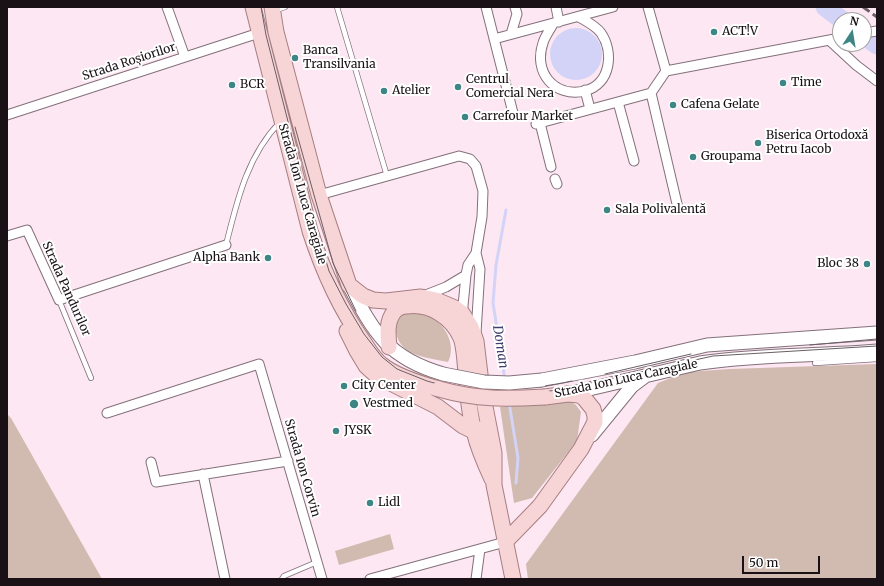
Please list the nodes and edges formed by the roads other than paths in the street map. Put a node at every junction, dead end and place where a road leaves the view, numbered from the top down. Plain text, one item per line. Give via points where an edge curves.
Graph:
1 (167, 7) edge
2 (253, 7) edge
3 (337, 7) edge
4 (486, 7) edge
5 (515, 7) edge
6 (556, 7) edge
7 (610, 7) edge
8 (648, 7) edge
9 (276, 8) edge
10 (579, 17) junction
11 (556, 23) junction
12 (259, 33) junction
13 (511, 34) junction
14 (494, 39) junction
15 (832, 40) edge
16 (846, 52) edge
17 (185, 57) junction
18 (666, 71) junction
19 (877, 81) edge
20 (585, 90) junction
21 (651, 93) junction
22 (618, 102) junction
23 (590, 109) junction
24 (513, 113) dead end
25 (7, 115) edge
26 (282, 120) junction
27 (634, 161) dead end
28 (554, 175) dead end
29 (388, 176) junction
30 (319, 195) junction
31 (678, 208) dead end
32 (7, 236) edge
33 (226, 245) joint
34 (476, 253) junction
35 (319, 259) junction
36 (466, 274) junction
37 (349, 285) junction
38 (421, 297) junction
39 (59, 300) junction
40 (462, 313) junction
41 (877, 333) edge
42 (469, 340) junction
43 (389, 347) junction
44 (877, 351) edge
45 (877, 359) edge
46 (816, 363) dead end
47 (646, 375) junction
48 (91, 378) dead end
49 (568, 394) junction
50 (107, 413) dead end
51 (489, 424) junction
52 (474, 431) junction
53 (581, 449) junction
54 (151, 462) dead end
55 (288, 462) junction
56 (203, 474) junction
57 (494, 485) junction
58 (505, 542) junction
59 (480, 549) junction
60 (317, 562) junction
61 (225, 579) edge
62 (282, 579) edge
63 (322, 579) edge
64 (370, 579) edge
65 (476, 579) edge
66 (513, 579) edge

1 - 17 street
2 - 12 main road, Strada Ion Luca Caragiale
3 - 29 lane
4 - 14 street
5 - 13 street via 517,14
6 - 11 street
7 - 10 street
8 - 18 street
9 - 30 main road, Strada Ion Luca Caragiale via 280,47
10 - 11 street
10 - 20 street via 600,32 608,44 609,60 606,73 598,84
11 - 13 street
11 - 20 street via 543,43 540,59 543,73 550,84 560,89
12 - 17 street, Strada Roșiorilor
12 - 26 main road, Strada Ion Luca Caragiale
13 - 14 street
14 - 24 street
15 - 18 street
16 - 19 street via 856,65
17 - 25 street, Strada Roșiorilor
18 - 21 street
20 - 23 street
21 - 22 street
21 - 31 street
22 - 23 street
22 - 27 street
23 - 28 street via 538,124
26 - 33 lane via 268,134 253,159 243,184
26 - 35 main road, Strada Ion Luca Caragiale
29 - 30 street
29 - 34 street via 459,156 470,159 477,170 483,191
30 - 37 main road, Strada Ion Luca Caragiale
32 - 39 street, Strada Pandurilor via 27,230
33 - 39 street
34 - 36 street via 468,265
34 - 42 street via 480,268
35 - 49 main road, Strada Ion Luca Caragiale, bridge via 331,287 357,333 377,361 390,370 439,389 480,398
35 - 52 main road via 329,293 366,366 378,376 421,397
36 - 38 street via 446,287
36 - 40 street
37 - 38 main road via 373,300
37 - 43 main road, Strada Ion Luca Caragiale via 366,317
38 - 40 main road via 436,300
39 - 48 lane, Strada Pandurilor
40 - 42 main road via 471,327
41 - 43 main road, Strada Ion Luca Caragiale, bridge via 713,344 542,380 509,383 484,382 443,374 412,363
42 - 43 main road via 436,310 411,305 396,310 390,318
42 - 51 main road
42 - 52 main road via 467,388
44 - 47 main road, Strada Ion Luca Caragiale via 718,360
45 - 46 lane
47 - 49 main road, Strada Ion Luca Caragiale
47 - 53 main road via 632,386
49 - 53 main road via 584,398 595,416 594,426
50 - 55 street, Strada Ion Corvin via 259,364
51 - 52 main road
51 - 57 main road via 494,453
52 - 57 main road via 481,456
53 - 58 main road via 540,506
54 - 56 street via 156,482
55 - 56 street
55 - 60 street, Strada Ion Corvin
56 - 61 street
57 - 58 main road
58 - 59 street
58 - 66 main road
59 - 64 street
59 - 65 street
60 - 62 lane
60 - 63 street, Strada Ion Corvin

